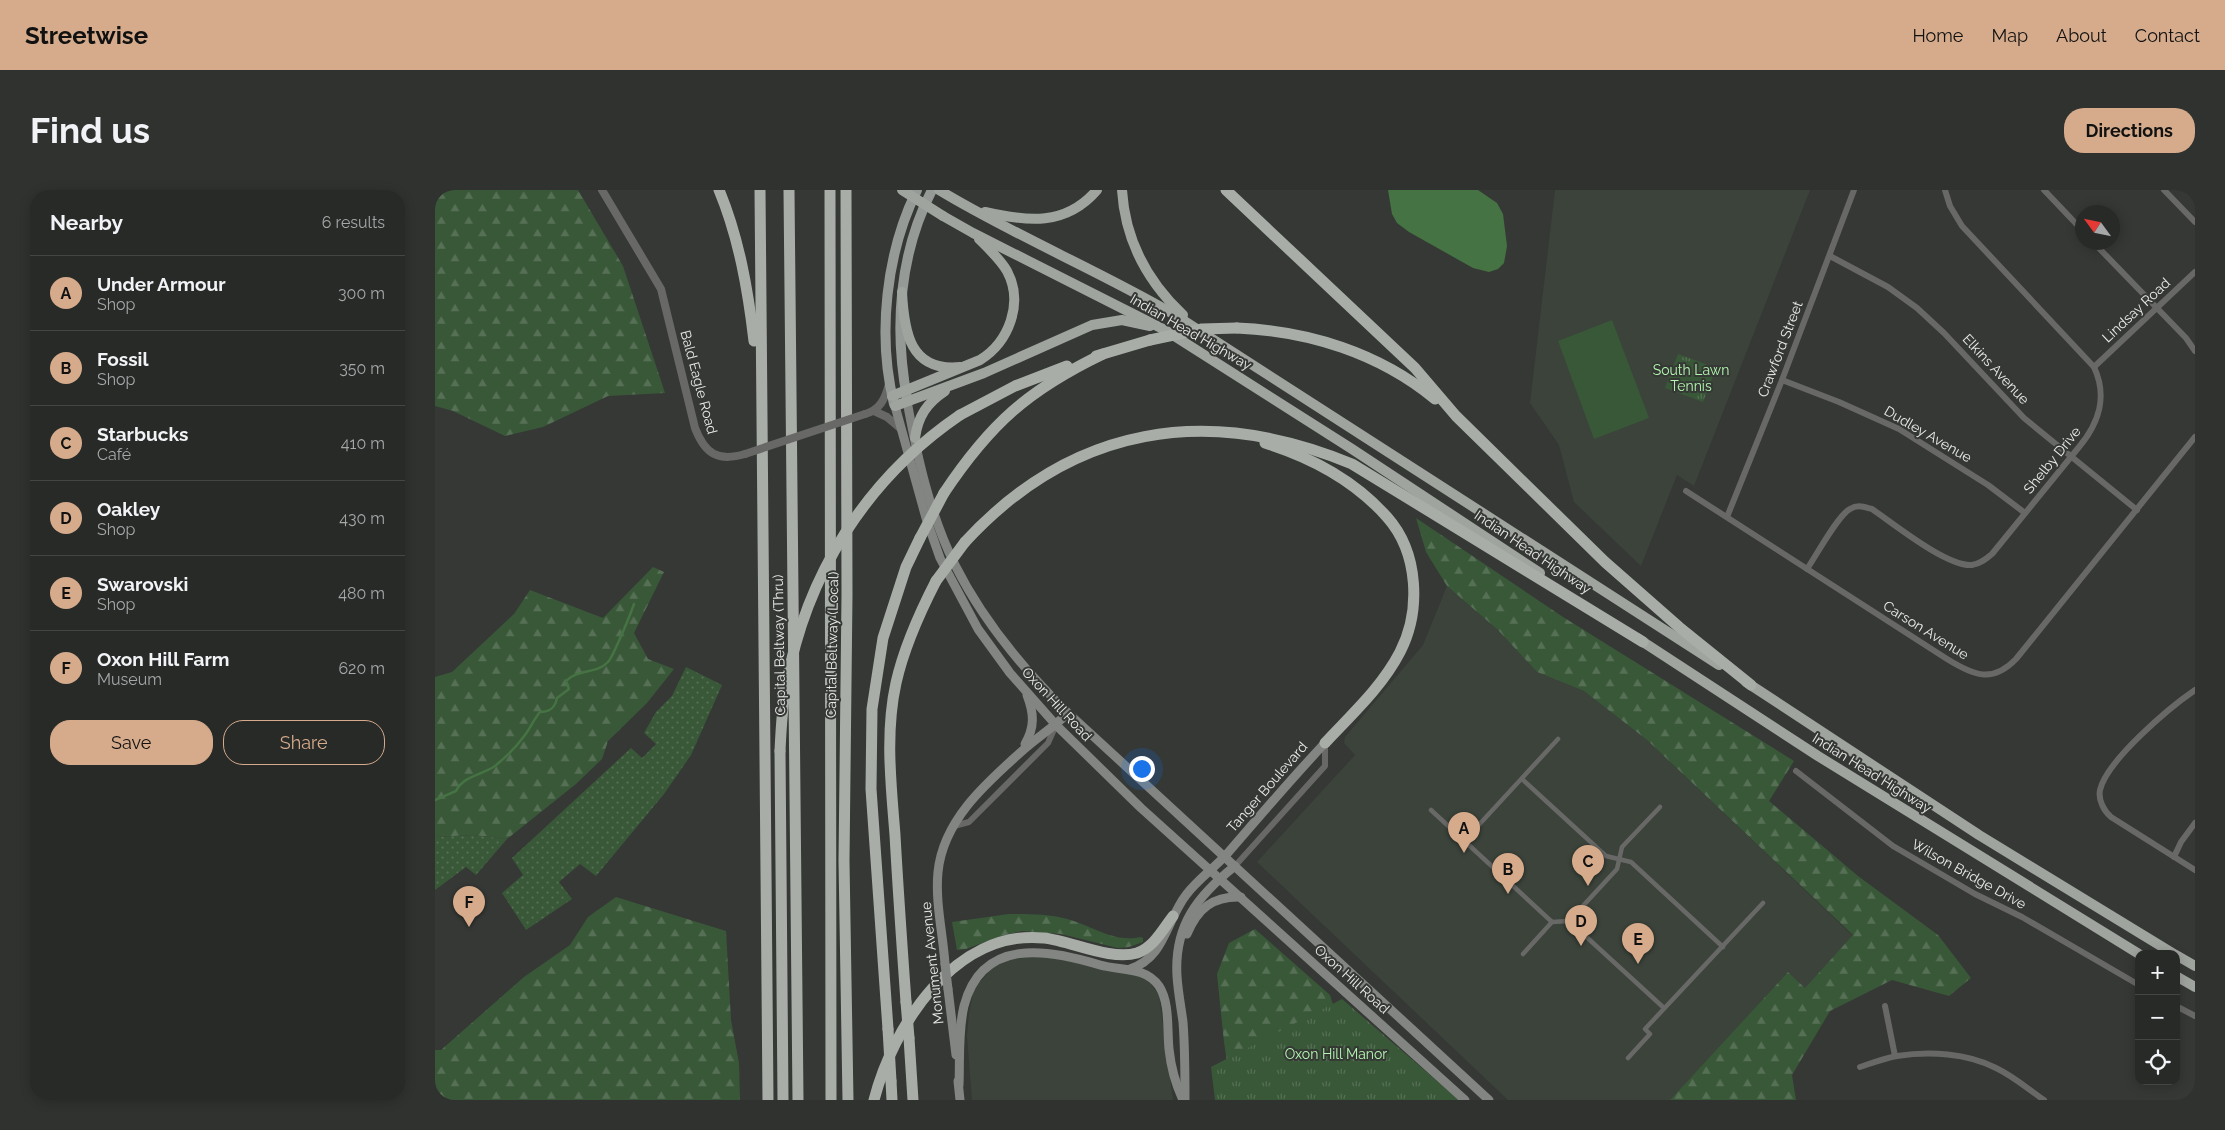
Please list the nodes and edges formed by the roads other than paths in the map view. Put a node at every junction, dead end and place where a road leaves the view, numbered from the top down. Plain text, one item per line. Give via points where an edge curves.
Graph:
1 (602, 190) edge
2 (719, 190) edge
3 (760, 190) edge
4 (789, 190) edge
5 (830, 190) edge
6 (846, 190) edge
7 (901, 190) edge
8 (917, 190) edge
9 (932, 190) edge
10 (939, 190) edge
11 (1097, 190) edge
12 (1122, 190) edge
13 (1226, 190) edge
14 (1854, 190) edge
15 (1945, 190) edge
16 (2044, 190) edge
17 (2164, 190) edge
18 (976, 211) junction
19 (2195, 222) edge
20 (2075, 223) edge
21 (973, 233) junction
22 (2101, 250) edge
23 (1829, 256) junction
24 (2195, 272) edge
25 (902, 292) junction
26 (2156, 308) junction
27 (1165, 330) junction
28 (1204, 334) junction
29 (2195, 351) edge
30 (1103, 354) junction
31 (971, 364) junction
32 (2094, 367) junction
33 (1782, 380) junction
34 (890, 381) junction
35 (957, 384) junction
36 (761, 388) junction
37 (907, 396) junction
38 (893, 401) junction
39 (874, 411) junction
40 (1456, 416) junction
41 (901, 430) junction
42 (1225, 431) junction
43 (2195, 437) edge
44 (915, 438) junction
45 (2072, 456) junction
46 (1687, 491) dead end
47 (2137, 510) junction
48 (2025, 513) junction
49 (1727, 516) junction
50 (1807, 569) junction
51 (1643, 642) junction
52 (1751, 686) junction
53 (1023, 689) junction
54 (2195, 690) edge
55 (1068, 713) junction
56 (1056, 725) junction
57 (1558, 738) dead end
58 (1325, 743) junction
59 (1019, 753) junction
60 (1796, 771) dead end
61 (1522, 779) junction
62 (1660, 806) dead end
63 (1431, 810) dead end
64 (2195, 823) edge
65 (954, 826) junction
66 (1464, 841) junction
67 (1224, 856) junction
68 (2174, 857) junction
69 (1619, 859) junction
70 (1235, 866) junction
71 (1211, 869) junction
72 (2195, 870) edge
73 (1220, 878) junction
74 (1241, 897) junction
75 (1763, 903) dead end
76 (1173, 916) junction
77 (1569, 921) junction
78 (1552, 922) junction
79 (1723, 947) junction
80 (2168, 950) edge
81 (2135, 952) edge
82 (1523, 954) dead end
83 (1177, 957) junction
84 (2180, 957) edge
85 (2195, 966) edge
86 (1129, 969) junction
87 (2180, 978) edge
88 (2135, 983) edge
89 (2195, 987) edge
90 (1885, 1006) dead end
91 (1664, 1008) junction
92 (2180, 1008) edge
93 (2195, 1016) edge
94 (1895, 1056) junction
95 (1629, 1058) dead end
96 (1860, 1067) dead end
97 (959, 1086) junction
98 (768, 1100) edge
99 (783, 1100) edge
100 (798, 1100) edge
101 (831, 1100) edge
102 (848, 1100) edge
103 (874, 1100) edge
104 (892, 1100) edge
105 (913, 1100) edge
106 (961, 1100) edge
107 (1184, 1100) edge
108 (1465, 1100) edge
109 (1489, 1100) edge
110 (2044, 1100) edge

1 - 39 street, Bald Eagle Road, bridge via 661,289 695,428 708,450 722,457 745,454
2 - 36 highway via 745,279
3 - 36 highway
4 - 100 highway, Capital Beltway (Thru)
5 - 101 highway
6 - 102 highway, Capital Beltway (Local) via 844,861
7 - 21 highway, Indian Head Highway, bridge
8 - 34 main road, Oxon Hill Road via 905,219 891,274 887,314
9 - 25 main road via 912,242
10 - 18 highway, Indian Head Highway
11 - 18 highway via 1071,212 1056,217 1021,218
12 - 28 highway via 1128,231 1144,268 1169,302
13 - 40 highway via 1415,368
14 - 23 street, Crawford Street
15 - 32 street, Shelby Drive via 1962,226
16 - 20 street
17 - 19 street
18 - 28 highway, Indian Head Highway via 1136,292
21 - 27 highway, Indian Head Highway
21 - 31 highway via 1002,263 1013,284 1014,311 1004,336 991,352
22 - 26 street
23 - 33 street, Crawford Street
23 - 45 street, Elkins Avenue via 1880,282 1917,308 2024,418
24 - 26 street, Lindsay Road
25 - 31 highway via 907,335 919,355 933,364 944,366
25 - 37 main road, Oxon Hill Road via 900,338
26 - 29 street
26 - 32 street, Lindsay Road
27 - 35 highway via 1127,321 1100,323
27 - 51 highway, Indian Head Highway via 1431,500
28 - 52 highway, Indian Head Highway
30 - 40 highway, bridge via 1202,329 1237,328 1297,334 1324,340 1376,361 1429,394
30 - 99 highway, bridge via 1015,386 960,415 917,447 880,484 857,514 827,563 807,609 792,656 780,751
30 - 104 highway, bridge via 1065,372 1022,402 975,449 944,493 920,538 906,567 883,638 871,709 871,789
31 - 37 highway
32 - 45 street, Shelby Drive via 2101,396 2100,411 2092,431
33 - 48 street, Dudley Avenue via 1899,429 1972,474
33 - 49 street, Crawford Street
34 - 38 main road, Oxon Hill Road
34 - 39 street
35 - 37 highway
35 - 44 highway via 942,392 926,407
36 - 98 highway
37 - 38 highway
37 - 44 main road, Oxon Hill Road
38 - 41 main road, Oxon Hill Road
39 - 41 street via 892,420
40 - 52 highway via 1605,562
41 - 53 main road, Oxon Hill Road via 943,565 978,629
42 - 51 highway via 1305,446 1352,464
42 - 58 highway via 1300,456 1343,480 1388,518 1408,559 1414,598 1407,637 1391,668
42 - 105 highway, bridge via 1172,432 1117,443 1077,458 1043,476 998,508 965,542 936,581 915,624 896,684 891,713 890,764
43 - 47 street, Carson Avenue
44 - 55 main road, Oxon Hill Road via 938,522 965,583 1012,653
45 - 47 street, Elkins Avenue
45 - 48 street, Shelby Drive
46 - 49 street, Carson Avenue
47 - 50 street, Carson Avenue via 2016,659 2003,670 1987,675 1961,668
48 - 50 street, Shelby Drive via 1987,559 1968,565 1946,559 1872,509 1860,505 1849,509 1840,519
49 - 50 street, Carson Avenue
51 - 81 highway, Indian Head Highway via 1818,756
52 - 80 highway, Indian Head Highway via 1979,835
53 - 56 main road, Oxon Hill Road
53 - 59 main road via 1030,702 1033,726
54 - 68 street via 2165,712 2137,739 2104,780 2100,791 2107,814
55 - 56 main road, Monument Avenue
55 - 67 main road, Oxon Hill Road
56 - 59 main road, Monument Avenue
56 - 65 street, Monument Avenue via 1048,743 969,822
56 - 71 main road, Oxon Hill Road via 1141,808
57 - 61 street
58 - 67 main road, Tanger Boulevard
58 - 70 street, Tanger Boulevard via 1325,766
59 - 65 main road, Monument Avenue via 965,808
60 - 88 street, Wilson Bridge Drive via 1893,846
61 - 66 street
61 - 69 street via 1607,856
62 - 69 street via 1622,847
63 - 66 street
64 - 68 street
65 - 97 main road, Monument Avenue, bridge via 942,851 938,873
66 - 78 street
67 - 70 main road, Oxon Hill Road
67 - 71 main road, Tanger Boulevard
68 - 72 street
69 - 77 street via 1617,869
69 - 79 street via 1631,862
70 - 73 main road
70 - 109 main road, Oxon Hill Road
71 - 73 main road, Oxon Hill Road
71 - 76 main road, Tanger Boulevard via 1186,895
73 - 74 main road, Oxon Hill Road
73 - 83 main road via 1197,902 1188,918 1180,936
74 - 83 main road via 1220,898 1204,908 1190,926
74 - 108 main road, Oxon Hill Road
75 - 79 street
76 - 86 main road, Tanger Boulevard via 1153,954
76 - 103 highway via 1151,944 1136,953 1113,954 1041,938 999,943 957,966 935,985 905,1022 887,1060
77 - 78 street
77 - 91 street
78 - 82 street
79 - 91 street
83 - 107 main road via 1183,1022
84 - 85 highway, Indian Head Highway
86 - 97 main road via 1046,952 1020,954 998,961 978,977 969,993 962,1021
86 - 107 main road via 1152,978 1162,993 1171,1064 1175,1083
87 - 89 highway
90 - 94 street
91 - 95 street via 1645,1029 1650,1034
92 - 93 street
94 - 96 street
94 - 110 street via 1928,1054 1978,1060 2005,1073
97 - 106 main road, Monument Avenue

